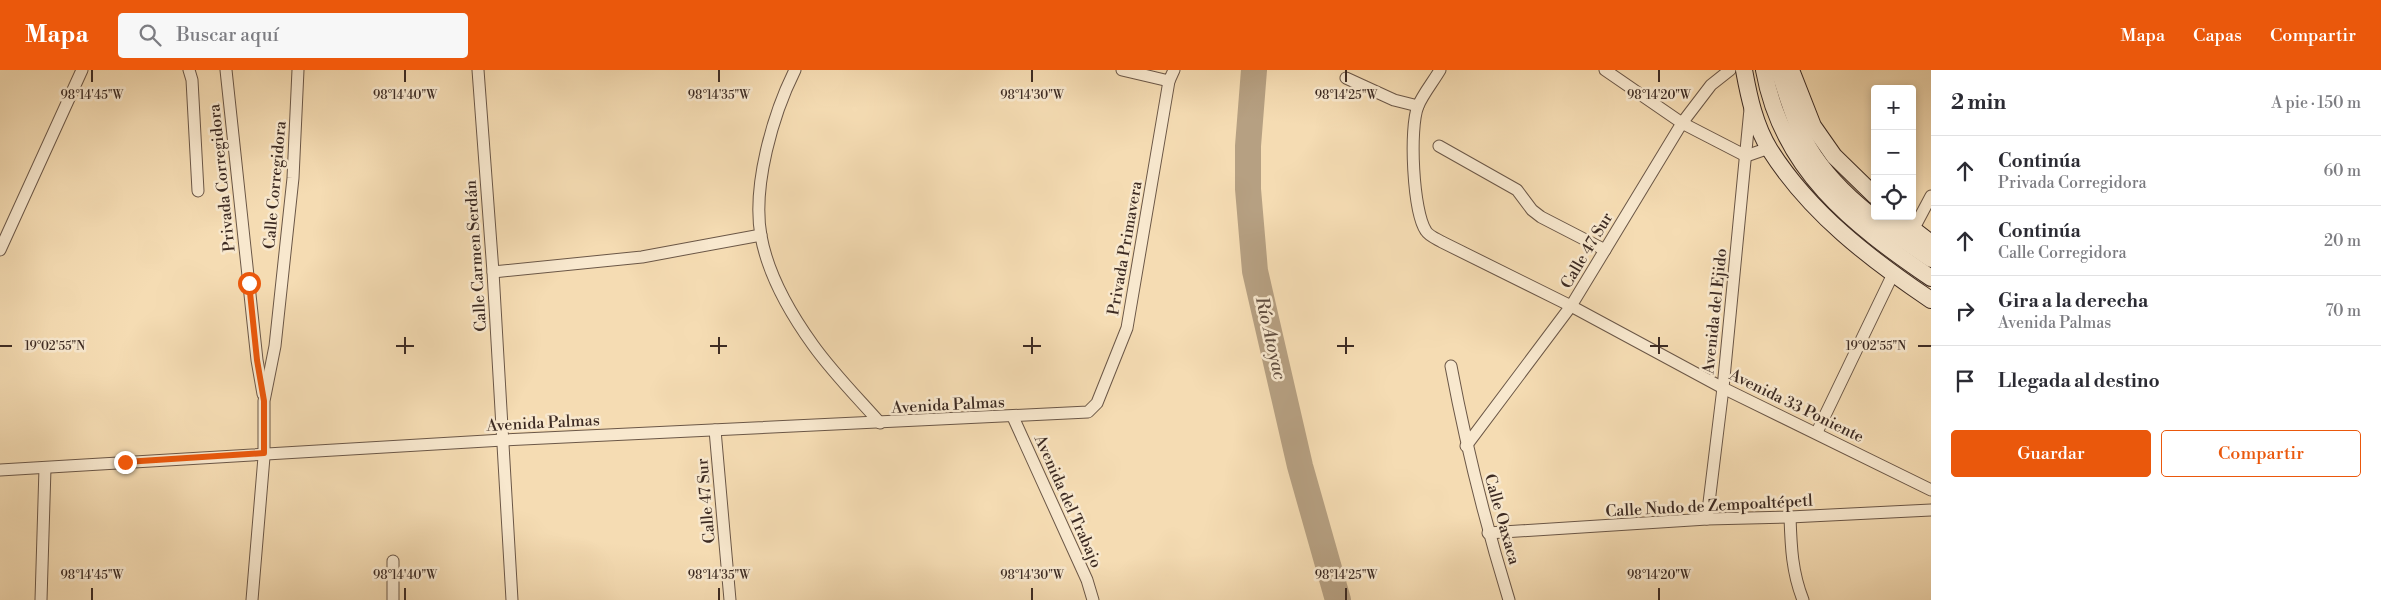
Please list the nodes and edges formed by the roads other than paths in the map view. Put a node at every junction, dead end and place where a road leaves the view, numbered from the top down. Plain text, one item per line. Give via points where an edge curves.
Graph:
1 (82, 70) edge
2 (189, 70) edge
3 (226, 70) edge
4 (298, 70) edge
5 (478, 70) edge
6 (796, 70) edge
7 (1122, 70) edge
8 (1440, 70) edge
9 (1605, 70) edge
10 (1730, 70) edge
11 (1744, 70) edge
12 (1764, 70) edge
13 (1779, 70) edge
14 (1791, 70) edge
15 (1171, 75) edge
16 (1346, 78) dead end
17 (1751, 105) junction
18 (1418, 106) junction
19 (1782, 106) junction
20 (1682, 124) junction
21 (1439, 146) dead end
22 (1769, 148) junction
23 (1746, 156) junction
24 (198, 191) dead end
25 (1871, 192) edge
26 (1931, 196) edge
27 (1901, 220) edge
28 (1914, 230) junction
29 (761, 234) junction
30 (1931, 244) edge
31 (0, 250) edge
32 (1605, 250) junction
33 (1931, 259) edge
34 (493, 272) junction
35 (1893, 274) junction
36 (1931, 278) edge
37 (1931, 300) edge
38 (1571, 306) junction
39 (1451, 366) dead end
40 (1723, 388) junction
41 (264, 401) junction
42 (1088, 412) joint
43 (1013, 417) junction
44 (880, 423) junction
45 (715, 430) junction
46 (1817, 432) junction
47 (503, 440) junction
48 (1466, 446) junction
49 (264, 453) junction
50 (45, 468) junction
51 (0, 470) edge
52 (1931, 490) edge
53 (1931, 510) edge
54 (1790, 517) junction
55 (1707, 519) junction
56 (1488, 533) junction
57 (392, 561) dead end
58 (41, 600) edge
59 (252, 600) edge
60 (393, 600) edge
61 (512, 600) edge
62 (730, 600) edge
63 (1093, 600) edge
64 (1509, 600) edge
65 (1803, 600) edge

1 - 31 street
2 - 24 street
3 - 41 street, Privada Corregidora
4 - 41 street, Calle Corregidora via 293,178 275,346
5 - 34 street, Calle Carmen Serdán
6 - 29 street via 783,94 764,160
7 - 15 street
8 - 18 street
9 - 20 street
10 - 20 street, Calle 47 Sur via 1711,85
11 - 17 main road
12 - 19 main road
13 - 19 main road
14 - 25 main road via 1814,126 1834,156
15 - 42 street, Privada Primavera via 1127,328 1097,403
16 - 18 street via 1394,100
17 - 22 main road
17 - 23 street, Avenida del Ejido
18 - 38 street, Avenida 33 Poniente via 1412,143 1420,214 1426,232
19 - 33 main road via 1813,154 1842,190
19 - 36 main road via 1789,142 1829,198 1856,224
20 - 23 street
20 - 32 street, Calle 47 Sur
21 - 32 street via 1517,190 1540,216
22 - 23 street
22 - 35 main road via 1822,213 1863,252
23 - 40 street, Avenida del Ejido
26 - 28 street
27 - 28 main road
28 - 30 main road
29 - 34 street via 642,257
29 - 44 street via 788,308 813,346
32 - 38 street, Calle 47 Sur
34 - 47 street, Calle Carmen Serdán
35 - 37 main road
35 - 46 street
38 - 40 street, Avenida 33 Poniente
38 - 48 street, Calle 47 Sur
39 - 48 street, Calle Oaxaca
40 - 46 street, Avenida 33 Poniente
40 - 55 street, Avenida del Ejido
41 - 49 street, Calle Corregidora
42 - 43 street, Avenida Palmas
43 - 44 street, Avenida Palmas
43 - 63 street, Avenida del Trabajo via 1087,580
44 - 45 street, Avenida Palmas
45 - 47 street, Avenida Palmas
45 - 62 street, Calle 47 Sur
46 - 52 street, Avenida 33 Poniente
47 - 49 street, Avenida Palmas
47 - 61 street, Calle Carmen Serdán
48 - 56 street, Calle Oaxaca
49 - 50 street, Avenida Palmas
49 - 59 street, Calle Corregidora
50 - 51 street, Avenida Palmas
50 - 58 street
53 - 54 street, Calle Nudo de Zempoaltépetl
54 - 55 street, Calle Nudo de Zempoaltépetl
54 - 65 street via 1791,558
55 - 56 street, Calle Nudo de Zempoaltépetl
56 - 64 street, Calle Oaxaca
57 - 60 street

